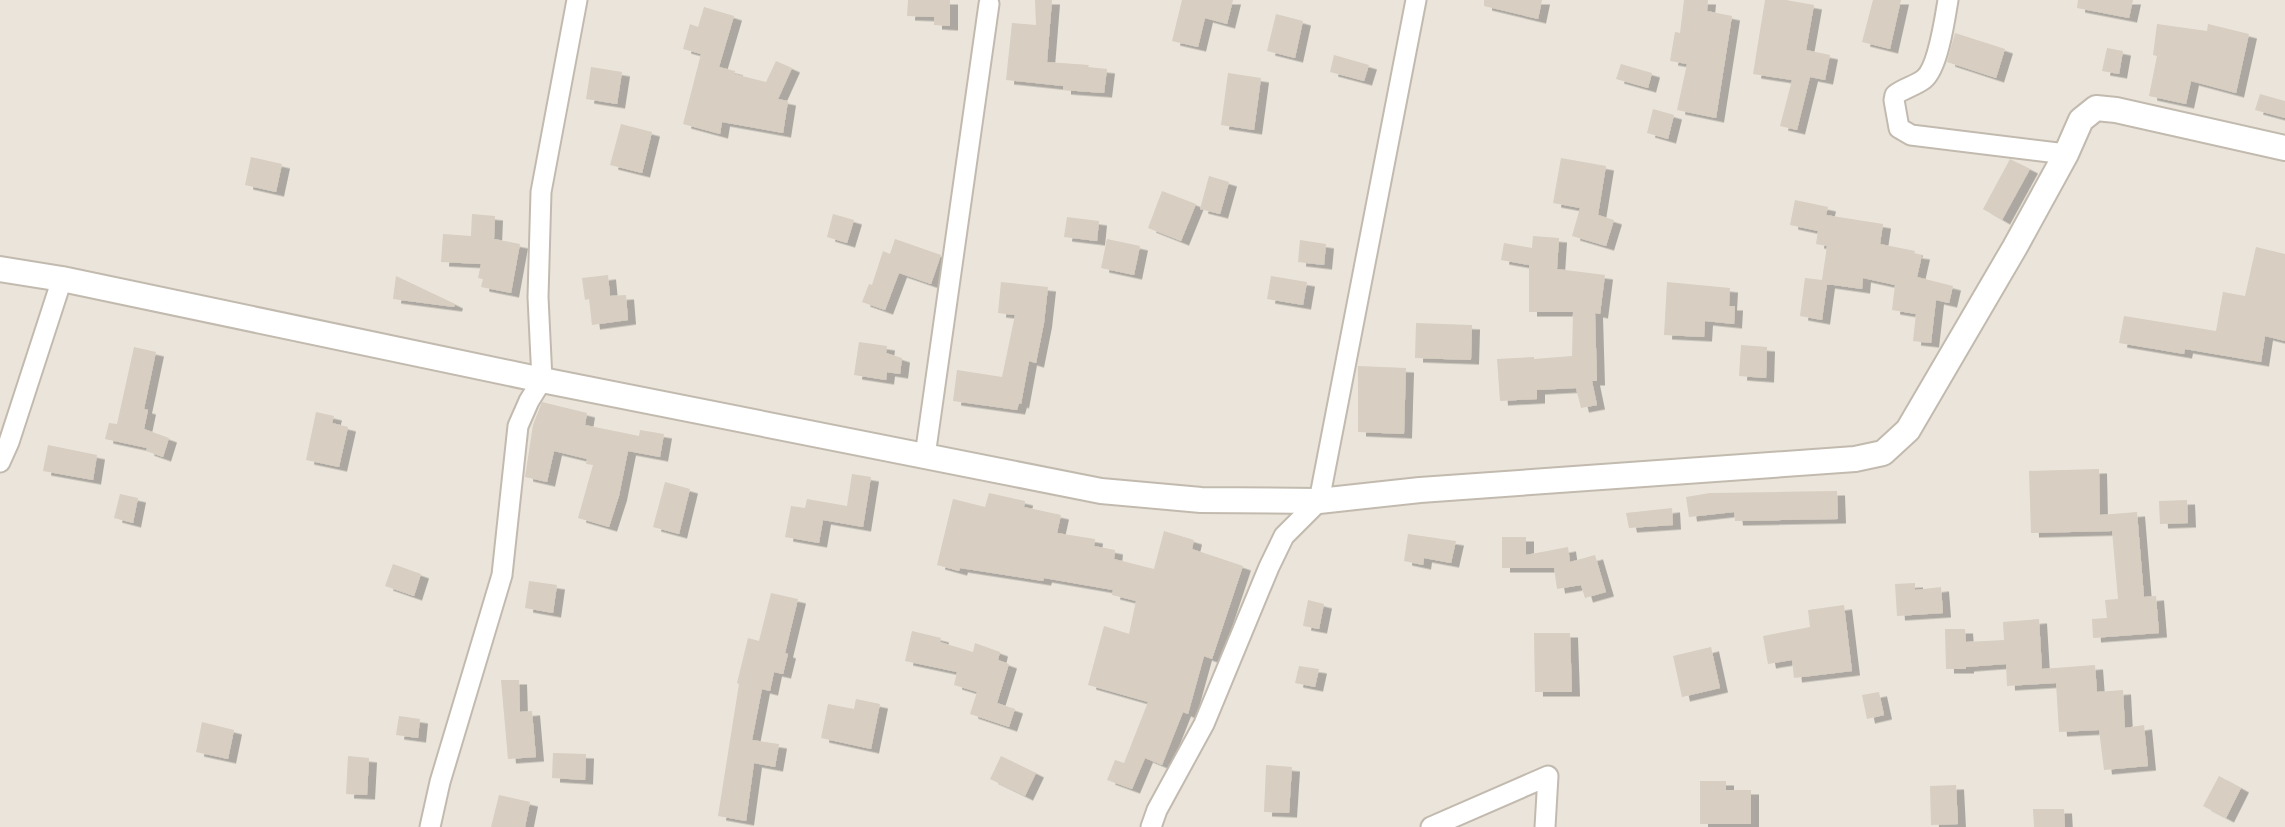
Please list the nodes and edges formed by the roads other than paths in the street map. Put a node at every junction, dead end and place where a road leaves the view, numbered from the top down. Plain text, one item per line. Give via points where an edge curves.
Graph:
1 (577, 0) edge
2 (1416, 0) edge
3 (1948, 0) edge
4 (989, 4) dead end
5 (2285, 148) edge
6 (2066, 154) junction
7 (0, 268) edge
8 (62, 279) junction
9 (542, 380) junction
10 (925, 456) junction
11 (0, 462) edge
12 (1319, 501) junction
13 (430, 827) edge
14 (1151, 827) edge
15 (1431, 827) edge
16 (1545, 827) edge

1 - 9 street via 541,192 538,297
2 - 12 street
3 - 6 street via 1930,72 1895,95 1899,128 1911,135
4 - 10 street
5 - 6 street via 2096,108 2081,120
6 - 12 street via 1908,429 1883,453
7 - 8 street
8 - 9 street
8 - 11 street
9 - 10 street
9 - 13 street via 519,426 502,575
10 - 12 street via 1101,491 1201,500
12 - 14 street via 1284,536 1204,724
15 - 16 street via 1548,776

